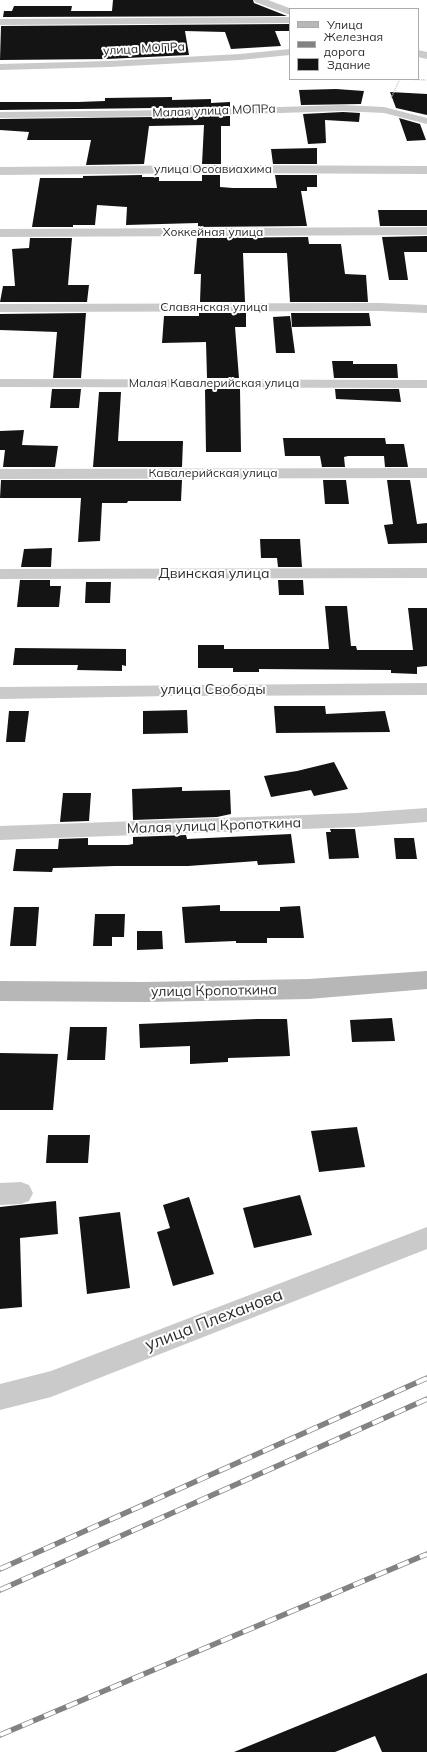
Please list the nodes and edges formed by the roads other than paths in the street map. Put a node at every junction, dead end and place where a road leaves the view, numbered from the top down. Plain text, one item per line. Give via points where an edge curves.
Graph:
1 (259, 0) edge
2 (289, 12) edge
3 (289, 20) edge
4 (0, 22) edge
5 (289, 52) edge
6 (0, 67) edge
7 (0, 115) edge
8 (427, 121) edge
9 (427, 170) edge
10 (0, 171) edge
11 (427, 231) edge
12 (0, 233) edge
13 (0, 308) edge
14 (427, 308) edge
15 (0, 383) edge
16 (427, 384) edge
17 (427, 473) edge
18 (0, 474) edge
19 (427, 573) edge
20 (0, 574) edge
21 (427, 689) edge
22 (0, 693) edge
23 (427, 815) edge
24 (0, 833) edge
25 (427, 980) edge
26 (0, 991) edge
27 (427, 1238) edge
28 (0, 1397) edge

1 - 2 street
3 - 4 street
5 - 6 street, улица МОПРа via 109,64
7 - 8 street, Малая улица МОПРа via 343,108 384,110
9 - 10 street, улица Осоавиахима
11 - 12 street, Хоккейная улица
13 - 14 street, Славянская улица
15 - 16 street, Малая Кавалерийская улица
17 - 18 street, Кавалерийская улица
19 - 20 street, Двинская улица
21 - 22 street, улица Свободы
23 - 24 street, Малая улица Кропоткина via 120,830
25 - 26 main road, улица Кропоткина via 309,989
27 - 28 street, улица Плеханова via 51,1384

